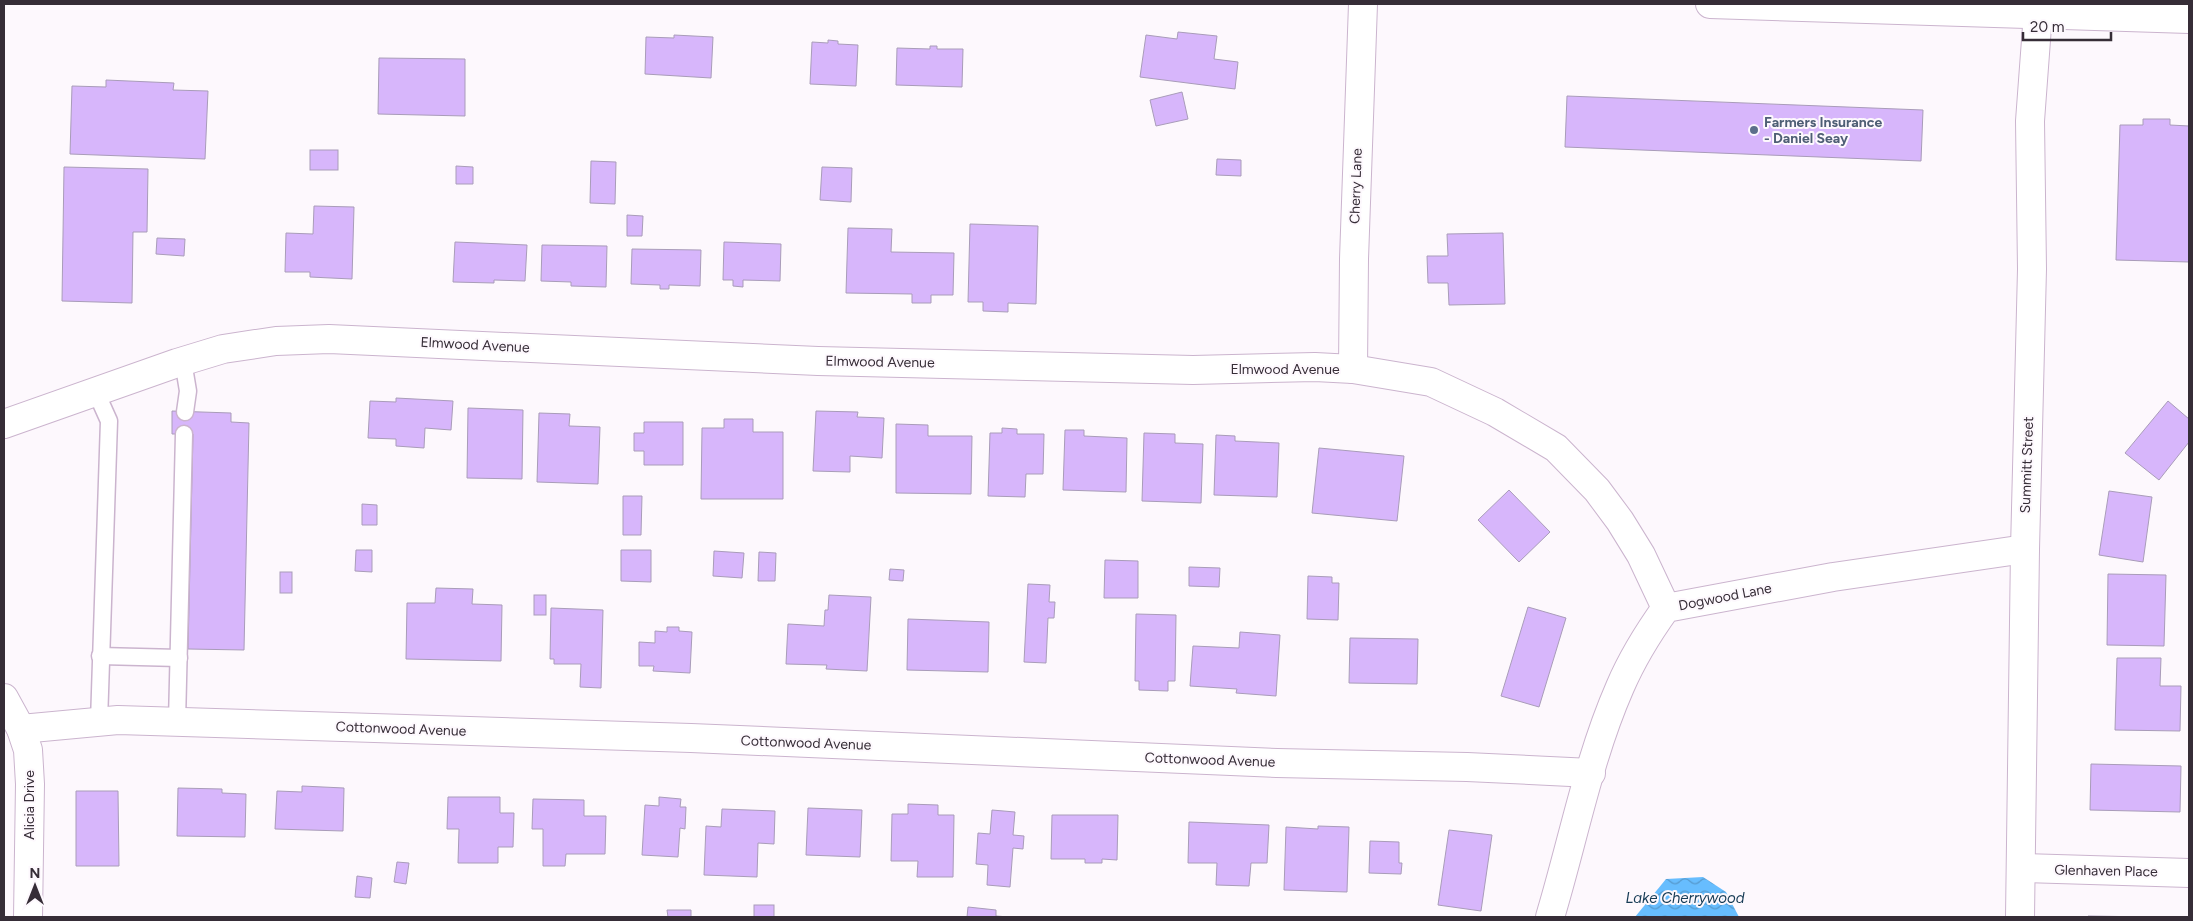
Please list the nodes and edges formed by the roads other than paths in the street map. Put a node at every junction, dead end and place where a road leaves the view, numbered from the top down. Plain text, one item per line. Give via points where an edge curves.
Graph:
1 (1363, 4) edge
2 (1710, 4) edge
3 (1874, 6) edge
4 (2099, 9) edge
5 (2038, 13) junction
6 (2189, 19) edge
7 (183, 361) junction
8 (1353, 369) junction
9 (96, 392) junction
10 (185, 412) dead end
11 (4, 424) edge
12 (184, 434) dead end
13 (2024, 549) junction
14 (1666, 608) junction
15 (100, 656) junction
16 (179, 658) junction
17 (4, 698) edge
18 (99, 722) junction
19 (177, 722) junction
20 (21, 729) junction
21 (1591, 773) junction
22 (2022, 868) junction
23 (2189, 873) edge
24 (28, 917) edge
25 (1550, 917) edge
26 (2020, 917) edge

1 - 8 street, Cherry Lane
2 - 3 street
3 - 5 street
4 - 5 street
4 - 6 street
5 - 13 street, Summitt Street via 2030,121 2032,269
7 - 8 street, Elmwood Avenue via 231,348 276,341 329,339 818,361 1193,370
7 - 9 street, Elmwood Avenue
7 - 10 lane via 188,391
8 - 14 street, Elmwood Avenue via 1431,382 1495,412 1556,448 1597,490 1620,521 1641,555
9 - 11 street, Elmwood Avenue
9 - 15 lane via 109,421
12 - 16 lane
13 - 14 street, Dogwood Lane via 1833,577
13 - 22 street, Summitt Street
14 - 21 street, Dogwood Lane via 1645,638 1620,687 1600,738
15 - 16 lane
15 - 18 lane
16 - 19 lane
17 - 20 street, Alicia Drive
18 - 19 street, Cottonwood Avenue
18 - 20 street, Cottonwood Avenue
19 - 21 street, Cottonwood Avenue via 691,738 1267,763
20 - 24 street, Alicia Drive via 28,750 30,784
21 - 25 street, Dogwood Lane
22 - 23 street, Glenhaven Place
22 - 26 street, Summitt Street

